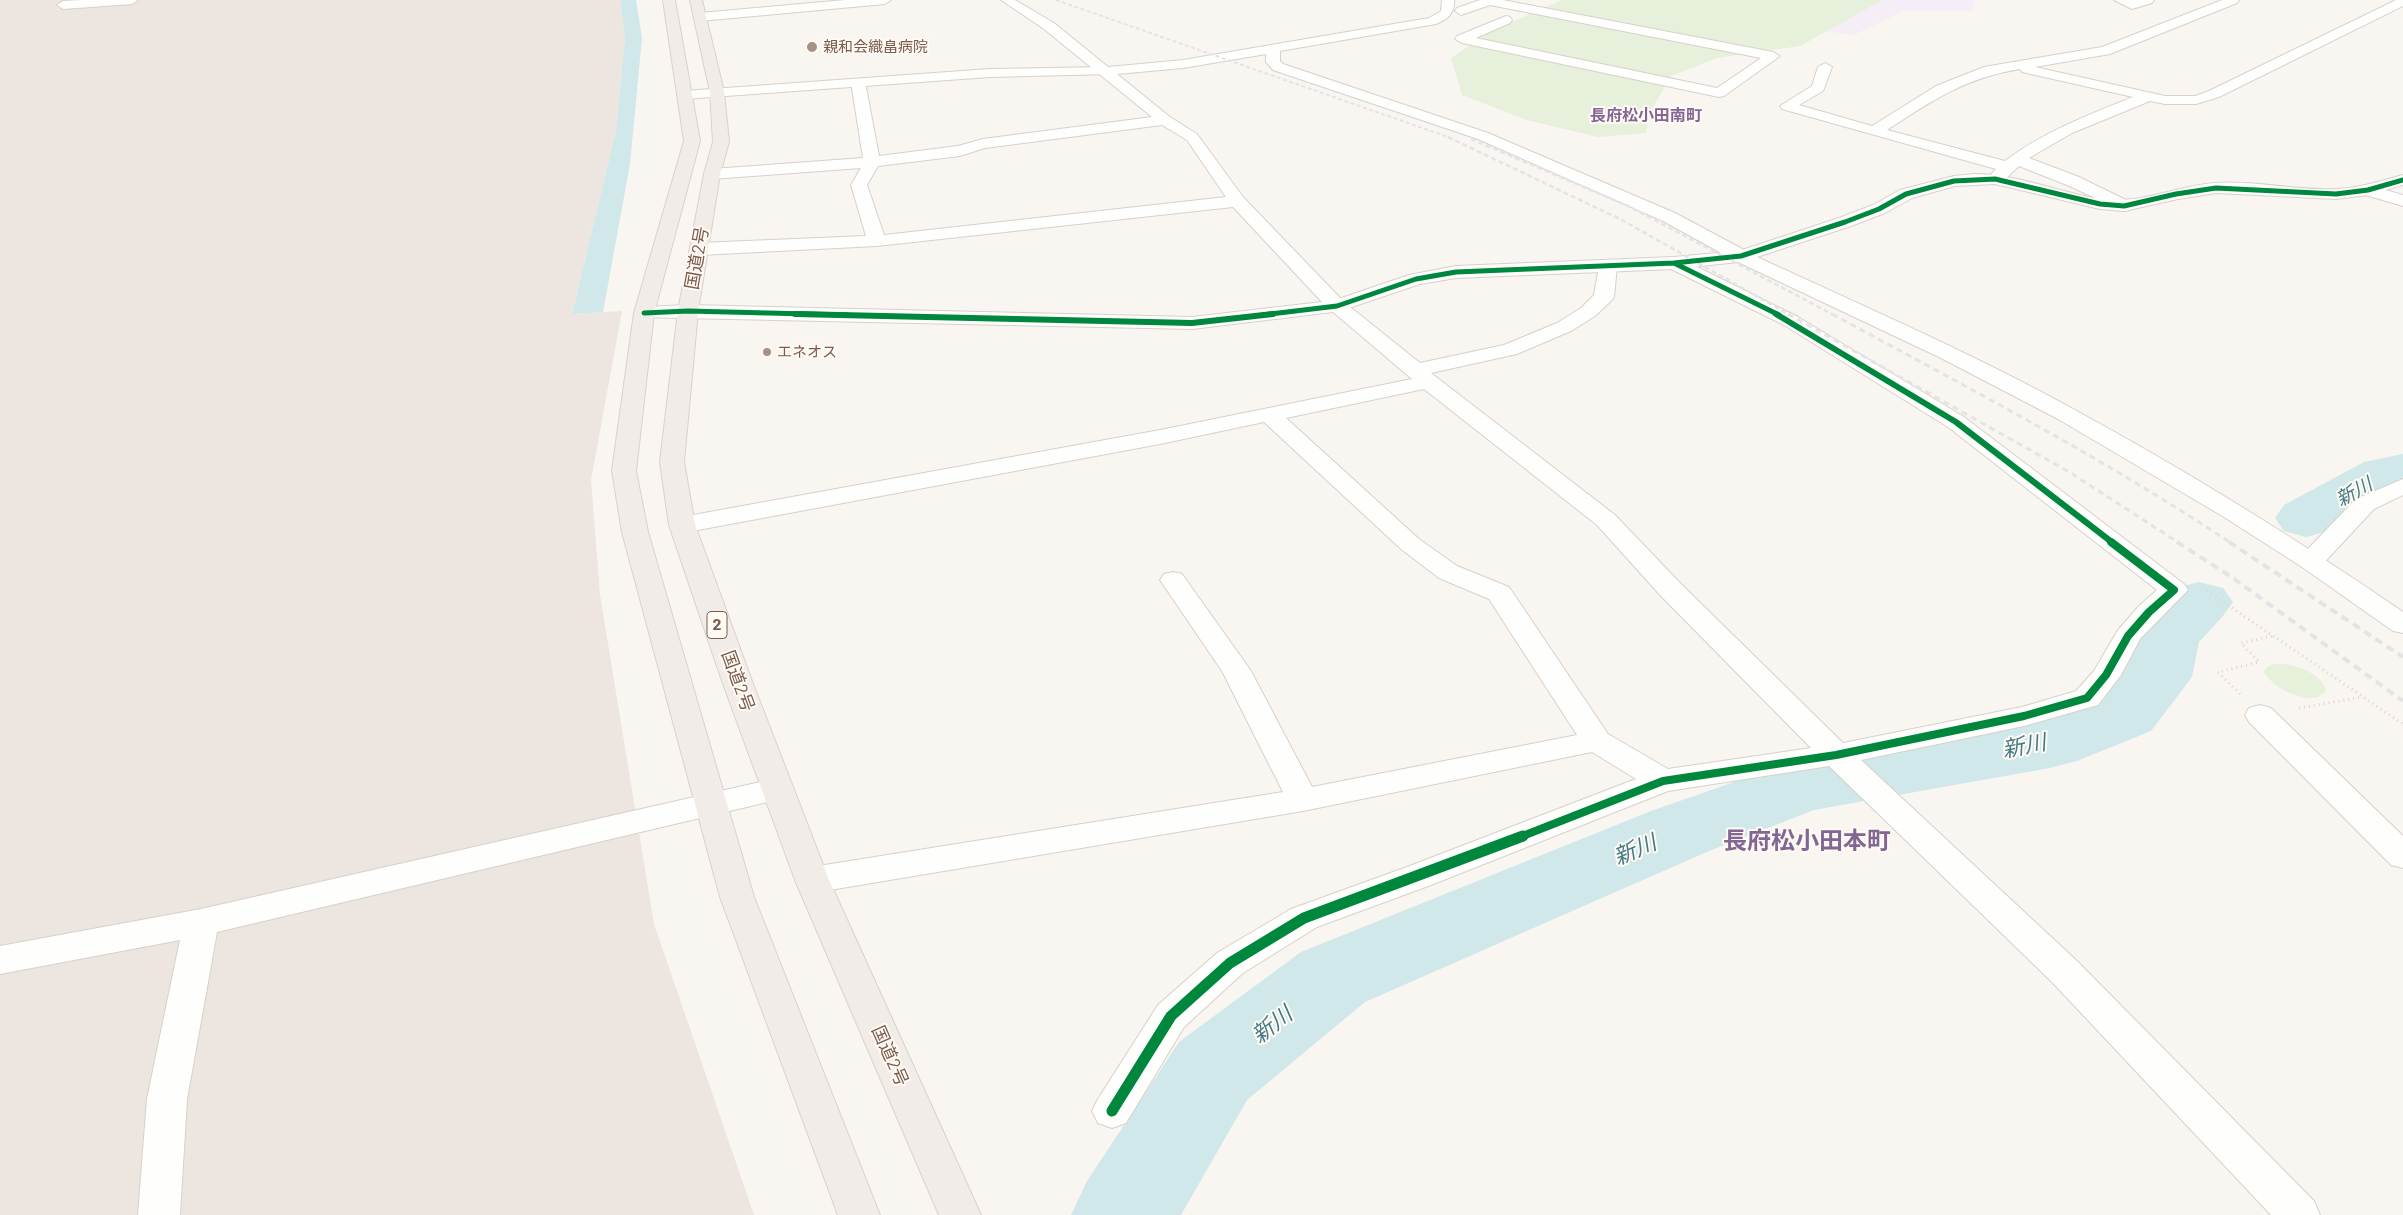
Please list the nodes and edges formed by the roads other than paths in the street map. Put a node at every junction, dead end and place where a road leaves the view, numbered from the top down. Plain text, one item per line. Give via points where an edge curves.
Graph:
1 (132, 0) edge
2 (669, 0) edge
3 (885, 0) edge
4 (1007, 0) edge
5 (2120, 0) edge
6 (2148, 0) edge
7 (2233, 0) edge
8 (2403, 2) edge
9 (63, 5) dead end
10 (1452, 7) edge
11 (698, 8) edge
12 (1273, 50) junction
13 (1731, 65) dead end
14 (2010, 65) junction
15 (1825, 66) dead end
16 (1751, 69) junction
17 (1107, 71) junction
18 (858, 82) junction
19 (717, 92) junction
20 (684, 95) junction
21 (2147, 97) junction
22 (1165, 120) junction
23 (1874, 131) junction
24 (872, 162) junction
25 (2011, 163) junction
26 (712, 174) junction
27 (1995, 179) junction
28 (2403, 180) edge
29 (2368, 190) junction
30 (1237, 201) junction
31 (2403, 201) edge
32 (2124, 206) junction
33 (877, 242) junction
34 (699, 249) junction
35 (1741, 256) junction
36 (1674, 263) junction
37 (1608, 266) junction
38 (1337, 306) junction
39 (688, 311) junction
40 (644, 313) junction
41 (1422, 376) junction
42 (1269, 415) junction
43 (2403, 486) edge
44 (682, 525) junction
45 (2311, 561) junction
46 (1173, 580) dead end
47 (2403, 625) edge
48 (2260, 715) road end
49 (1597, 741) junction
50 (1836, 755) junction
51 (1663, 781) junction
52 (778, 789) junction
53 (1303, 800) junction
54 (711, 803) junction
55 (2403, 856) edge
56 (812, 880) junction
57 (201, 922) junction
58 (0, 960) edge
59 (1112, 1111) dead end
60 (159, 1215) edge
61 (859, 1215) edge
62 (960, 1215) edge
63 (2299, 1215) edge

1 - 9 street
2 - 20 highway, 国道2号
3 - 11 street
4 - 17 street via 1049,26
5 - 6 street via 2132,5
7 - 14 street via 2178,14 2105,51
8 - 21 street via 2214,94 2185,101
10 - 12 street via 1444,16 1432,21
10 - 16 street via 1489,1 1773,56
10 - 16 street via 1511,21 1462,39 1719,93
11 - 19 highway, 国道2号 / 2
12 - 17 street via 1163,67
12 - 35 street via 1273,62 1278,67 1483,136 1669,217
13 - 16 street
14 - 21 street
14 - 23 street via 1940,89
15 - 23 street via 1818,88 1788,106
17 - 18 street via 990,73
17 - 22 street
18 - 19 street
18 - 24 street
19 - 20 street
19 - 26 highway, 国道2号 / 2 via 721,142
20 - 40 highway, 国道2号 via 692,141
21 - 25 street via 2031,148
22 - 24 street
22 - 30 street via 1192,137
23 - 25 street
24 - 26 street
24 - 33 street via 859,185
25 - 27 street
25 - 32 street via 2072,182
26 - 34 highway, 国道2号 / 2
27 - 32 street via 2092,203
27 - 35 street via 1954,182 1906,194 1845,222
28 - 29 street
29 - 31 street
29 - 32 street via 2316,194 2216,188
30 - 33 street
30 - 38 street
33 - 34 street
34 - 39 highway, 国道2号 / 2
35 - 36 street
35 - 45 street via 2066,414
36 - 37 street
36 - 50 street via 1791,322 1956,422 2174,590 2128,636 2106,676 2087,698 2024,716
37 - 38 street via 1456,272 1416,279
37 - 41 street via 1604,297 1564,327 1510,350
38 - 39 street via 1192,323
38 - 41 street
39 - 40 street
39 - 44 highway, 国道2号 / 2 via 672,462
40 - 54 highway, 国道2号 via 624,471 635,532
41 - 42 street
41 - 50 street via 1606,520 1671,590
42 - 44 street
42 - 49 street via 1410,544 1448,572 1499,593
43 - 45 street via 2365,504
44 - 52 highway, 国道2号 / 2
45 - 47 street
46 - 53 street via 1236,671
48 - 55 street
49 - 51 street
49 - 53 street
50 - 51 street
50 - 63 street via 2065,972
51 - 59 street via 1304,918 1230,963 1170,1016
52 - 54 street
52 - 56 highway, 国道2号 / 2
53 - 56 street
54 - 57 street
54 - 61 highway, 国道2号 via 737,897
56 - 62 highway, 国道2号 / 2
57 - 58 street
57 - 60 street via 166,1098

